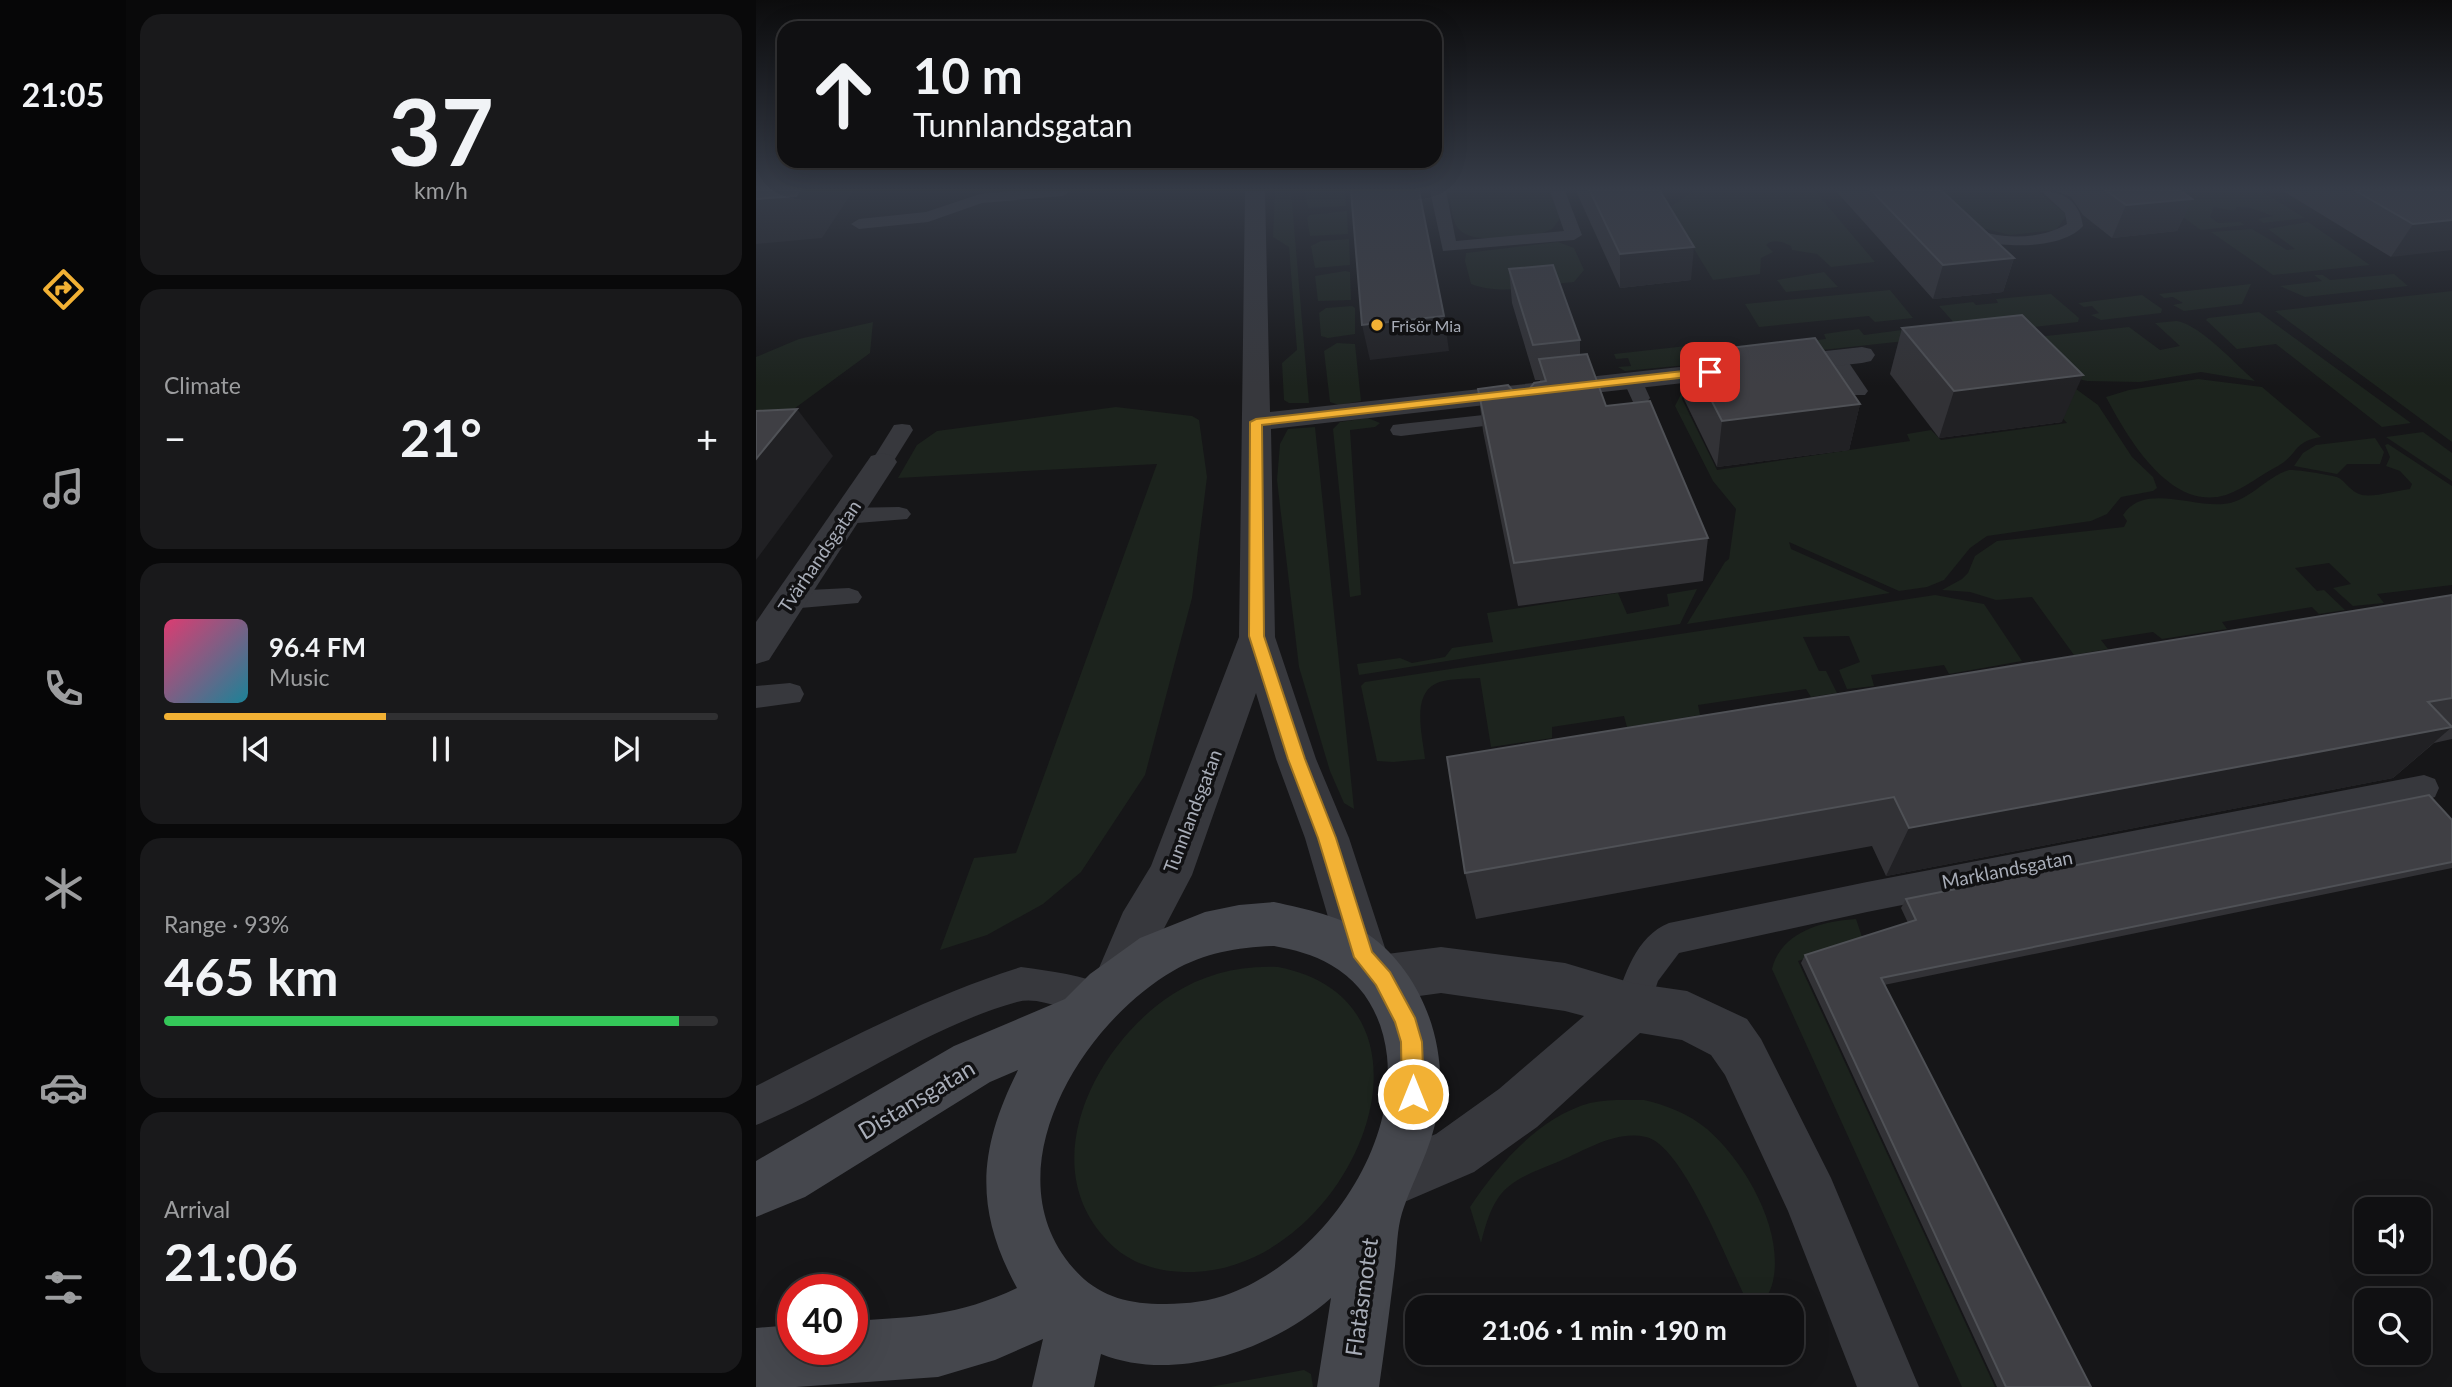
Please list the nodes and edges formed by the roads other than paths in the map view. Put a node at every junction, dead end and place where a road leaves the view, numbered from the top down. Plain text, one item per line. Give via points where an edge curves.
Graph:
1 (1255, 256) edge
2 (1849, 356) joint
3 (1858, 391) dead end
4 (1256, 422) junction
5 (1524, 427) edge
6 (902, 430) dead end
7 (1401, 430) dead end
8 (882, 463) joint
9 (899, 514) dead end
10 (845, 516) junction
11 (849, 597) dead end
12 (789, 600) junction
13 (1256, 636) junction
14 (756, 650) edge
15 (790, 694) dead end
16 (756, 697) edge
17 (2424, 788) edge
18 (1373, 968) junction
19 (1098, 999) junction
20 (1632, 1007) junction
21 (756, 1105) edge
22 (756, 1189) edge
23 (1381, 1194) junction
24 (1069, 1306) junction
25 (756, 1359) edge
26 (1063, 1387) edge
27 (1348, 1387) edge
28 (1888, 1387) edge

1 - 4 street, Tunnlandsgatan
2 - 3 lane
2 - 4 street via 1637,389
4 - 13 street, Tunnlandsgatan
5 - 7 lane via 1521,416
6 - 8 lane
8 - 10 street, Tvärhandsgatan
9 - 10 lane
10 - 12 street, Tvärhandsgatan
11 - 12 lane
12 - 14 street, Tvärhandsgatan
13 - 18 street, Tunnlandsgatan
13 - 19 street, Tunnlandsgatan via 1170,875
15 - 16 lane
17 - 20 lane, Marklandsgatan via 1669,939 1643,972
18 - 19 street, Flatåsmotet via 1322,934 1299,927 1248,925 1168,948
18 - 20 street via 1441,970 1565,986
18 - 23 street, Flatåsmotet via 1405,1018 1413,1067 1401,1152
19 - 21 lane via 1021,984 978,998
19 - 22 street, Distansgatan via 972,1064 785,1177
19 - 24 street, Flatåsmotet via 1052,1054 1031,1095 1018,1139 1012,1184 1019,1226 1033,1266
20 - 23 street via 1518,1108 1455,1153
20 - 28 street via 1687,1016 1729,1037 1736,1047 1811,1198
23 - 24 street, Flatåsmotet via 1328,1263 1268,1306 1235,1321 1167,1336 1136,1334 1106,1326
23 - 27 street, Flatåsmotet
24 - 25 street via 938,1346
24 - 26 street

